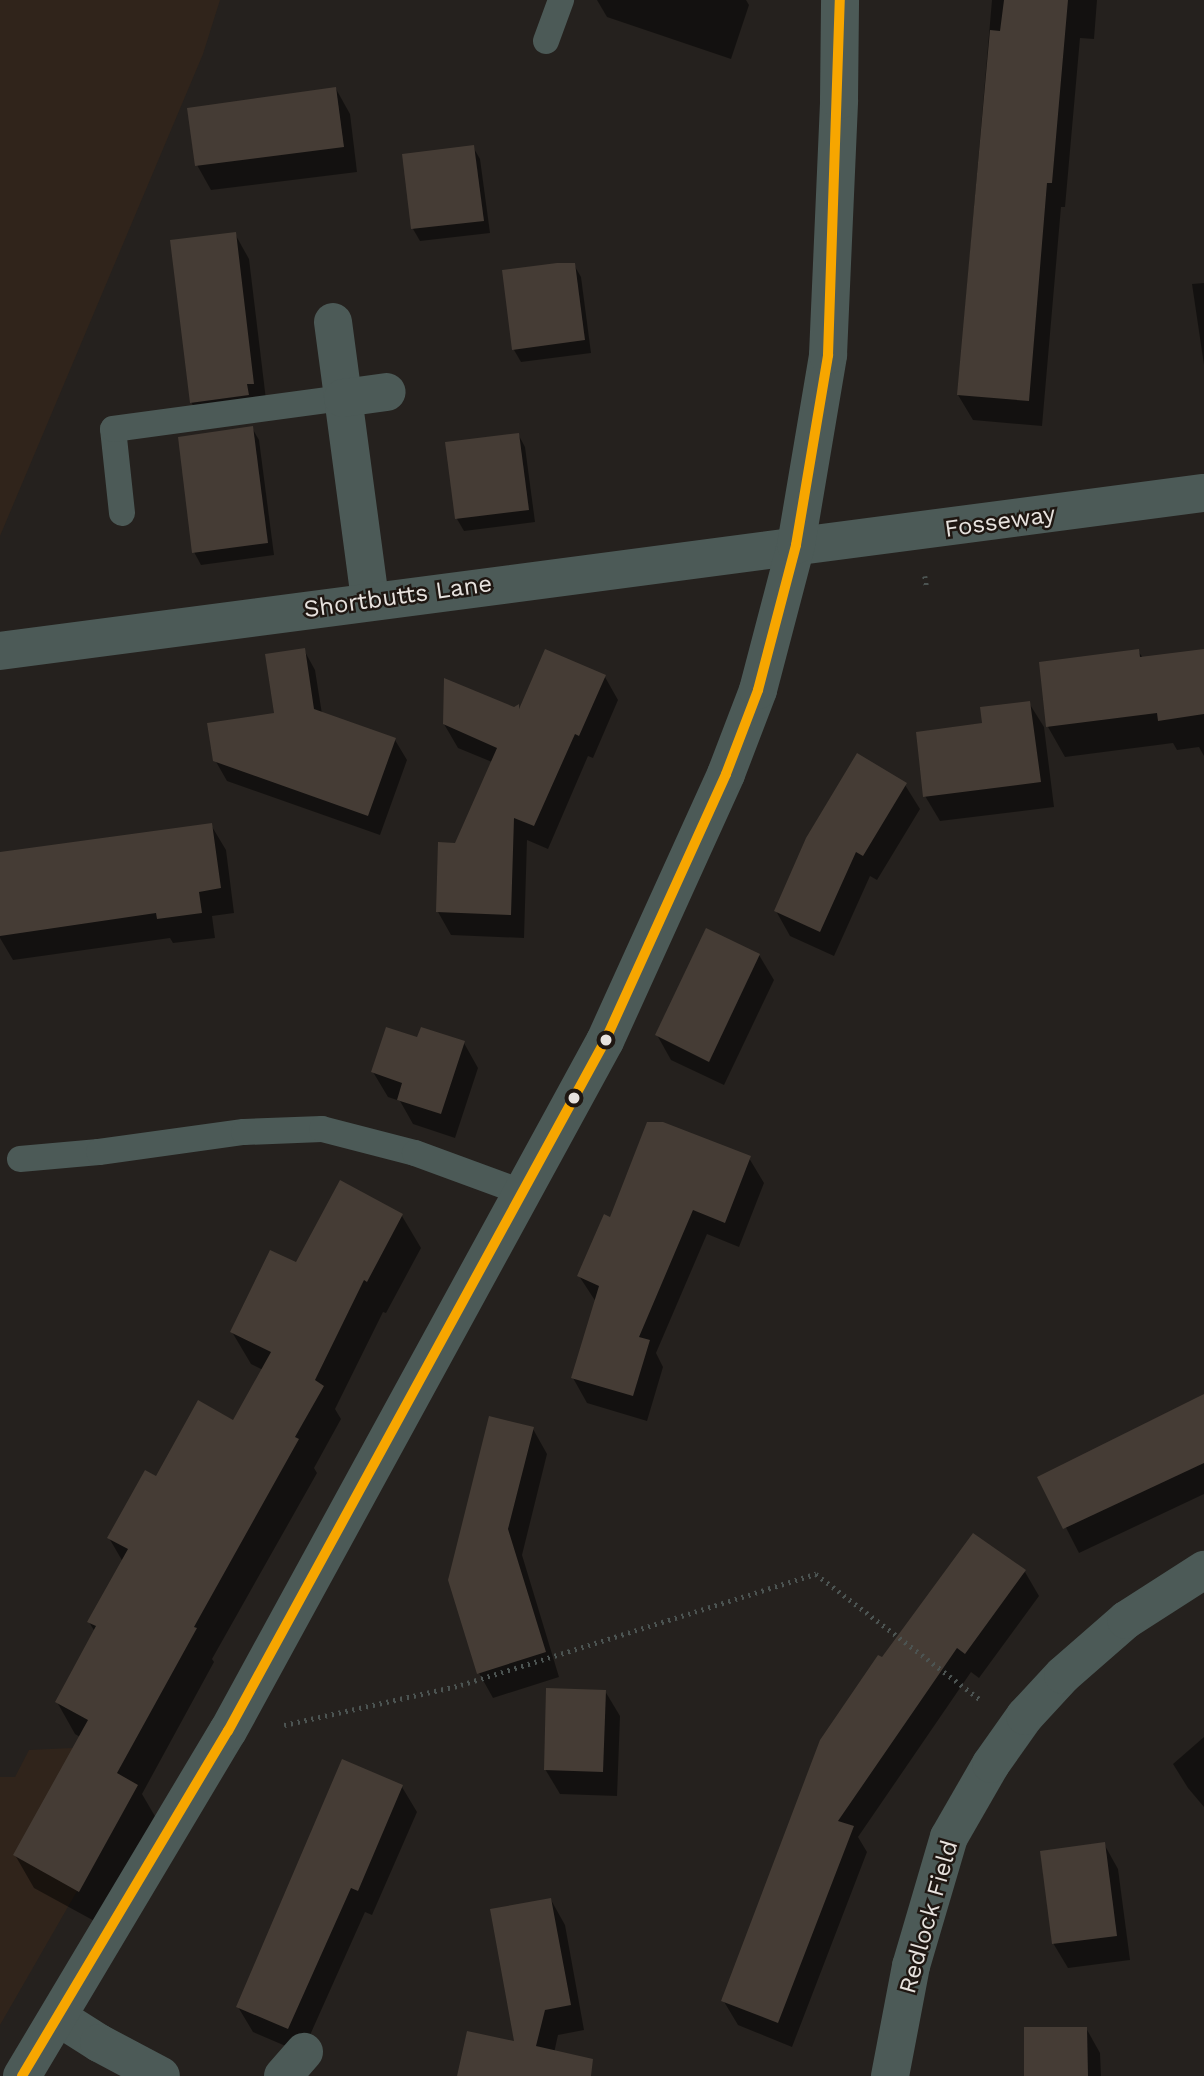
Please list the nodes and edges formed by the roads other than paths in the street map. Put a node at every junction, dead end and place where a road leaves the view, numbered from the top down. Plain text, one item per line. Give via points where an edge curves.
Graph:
1 (561, 0) edge
2 (840, 0) edge
3 (547, 41) dead end
4 (333, 321) dead end
5 (387, 392) dead end
6 (343, 398) junction
7 (1204, 493) edge
8 (122, 513) dead end
9 (796, 545) junction
10 (370, 601) junction
11 (0, 651) edge
12 (20, 1159) dead end
13 (522, 1192) junction
14 (1204, 1570) edge
15 (58, 2017) junction
16 (22, 2076) edge
17 (162, 2076) edge
18 (890, 2076) edge

1 - 3 lane
2 - 9 street via 828,355
4 - 6 street
5 - 6 street
6 - 8 lane via 113,429
6 - 10 street
7 - 9 street, Fosseway via 918,533
9 - 10 street, Shortbutts Lane
9 - 13 street via 758,690 726,774 605,1041
10 - 11 street, Shortbutts Lane
12 - 13 lane via 244,1132 322,1129 415,1153
13 - 15 street via 228,1731
14 - 18 street, Redlock Field via 1126,1620 1063,1675 990,1764 949,1837 911,1966
15 - 16 street
15 - 17 street

